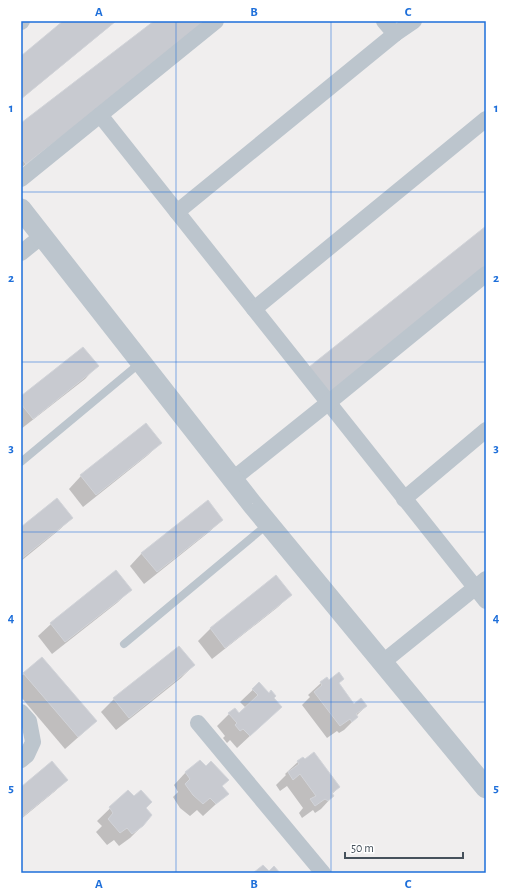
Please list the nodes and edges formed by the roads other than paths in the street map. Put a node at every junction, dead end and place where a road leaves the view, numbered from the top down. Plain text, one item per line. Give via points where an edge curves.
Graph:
1 (216, 21) edge
2 (384, 21) edge
3 (414, 21) edge
4 (395, 34) junction
5 (100, 115) junction
6 (485, 121) edge
7 (21, 179) edge
8 (21, 209) edge
9 (176, 212) junction
10 (42, 236) junction
11 (21, 253) edge
12 (486, 274) edge
13 (254, 309) junction
14 (141, 362) junction
15 (328, 403) junction
16 (486, 430) edge
17 (21, 462) edge
18 (233, 479) junction
19 (404, 499) junction
20 (269, 524) junction
21 (481, 584) edge
22 (486, 601) edge
23 (124, 644) dead end
24 (383, 662) junction
25 (21, 712) edge
26 (198, 723) dead end
27 (21, 760) edge
28 (486, 788) edge
29 (323, 873) edge

1 - 5 street
2 - 4 street
3 - 4 street
4 - 9 street
5 - 7 street
5 - 9 street
6 - 13 street
8 - 10 street
9 - 13 street
10 - 11 street
10 - 14 street
12 - 15 street
13 - 15 street
14 - 17 lane
14 - 18 street
15 - 18 street
15 - 19 street
16 - 19 street
18 - 20 street
19 - 21 street
20 - 23 lane
20 - 24 street
21 - 22 street
21 - 24 street
24 - 28 street
25 - 27 street via 29,722 34,742
26 - 29 street

